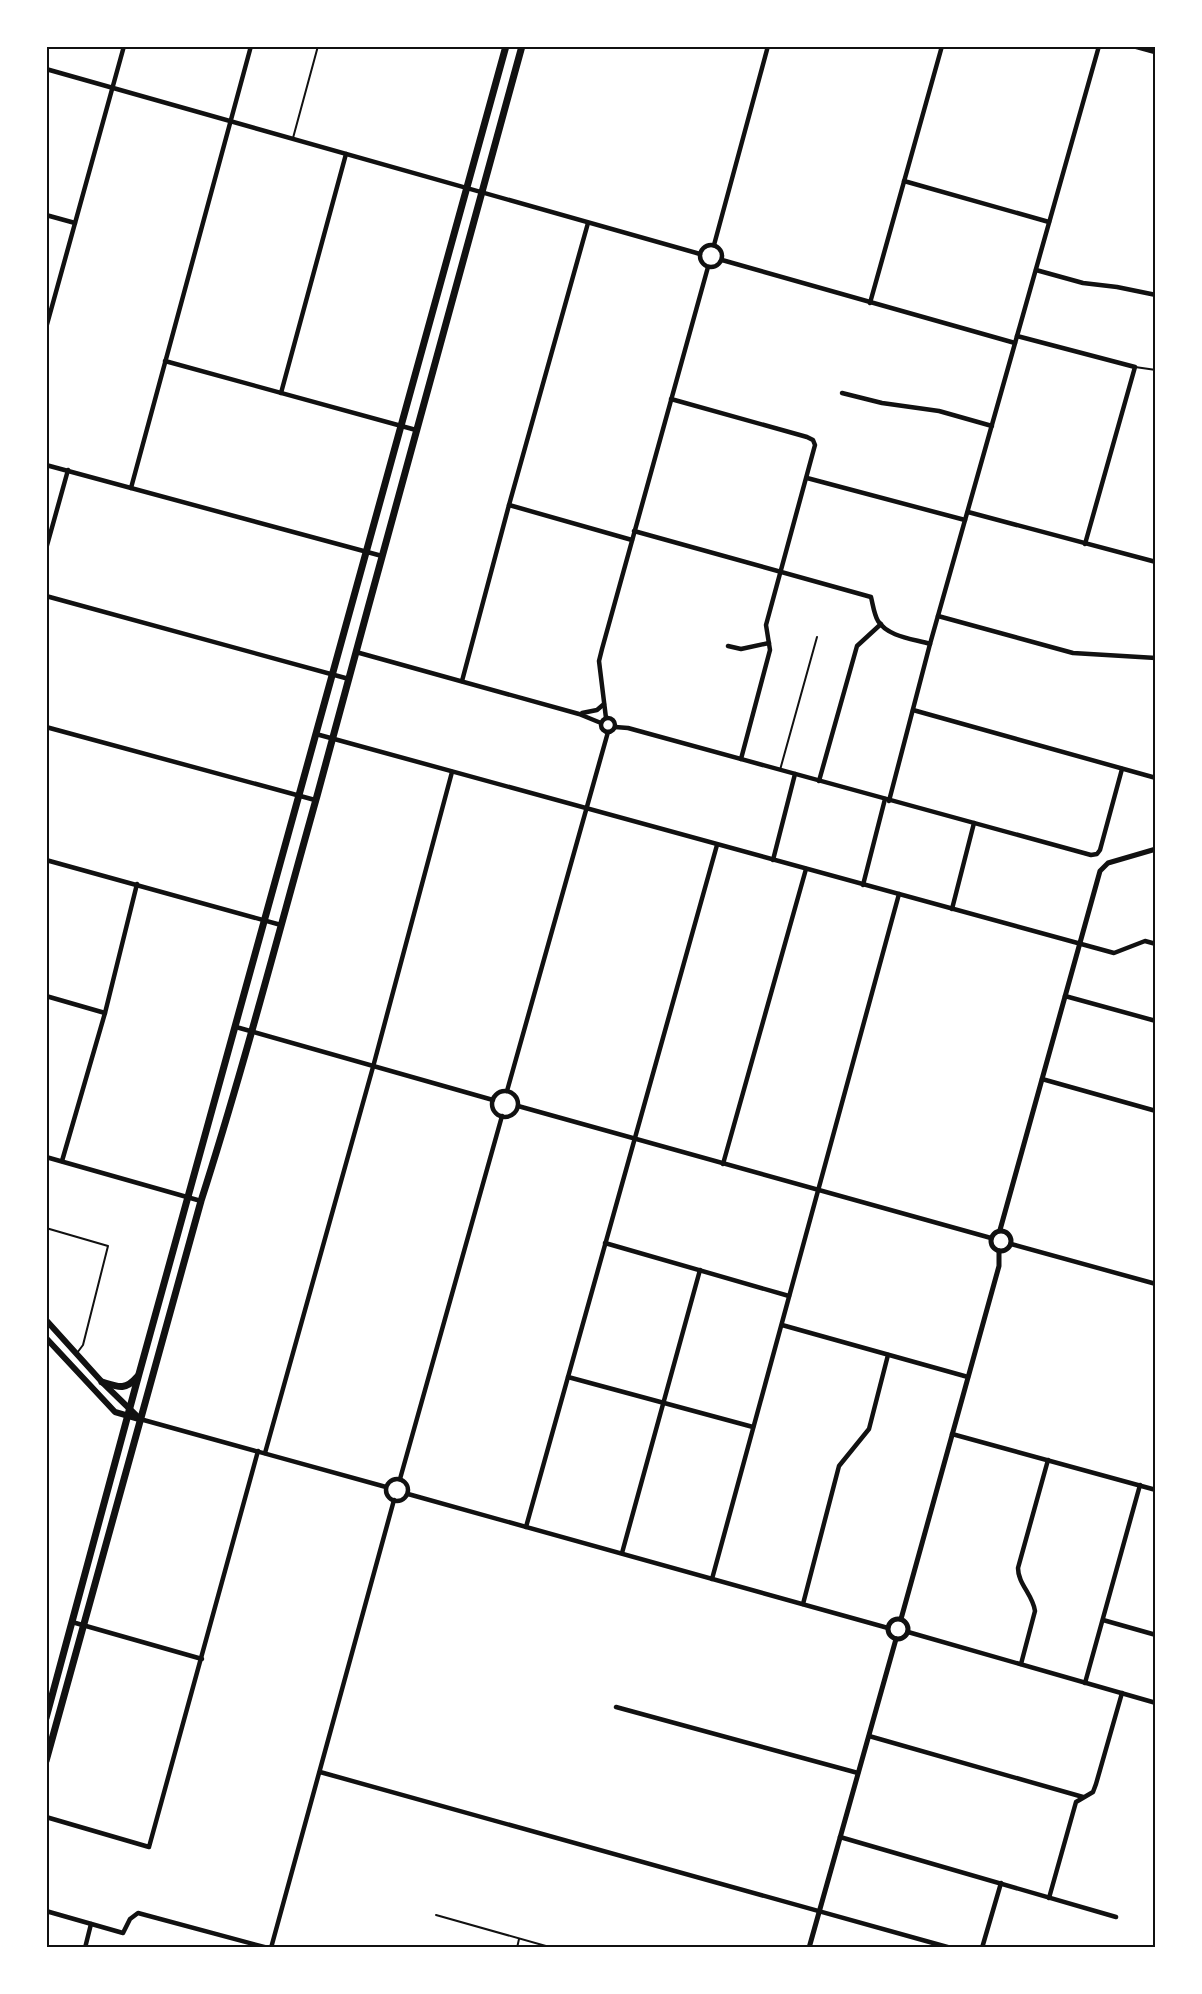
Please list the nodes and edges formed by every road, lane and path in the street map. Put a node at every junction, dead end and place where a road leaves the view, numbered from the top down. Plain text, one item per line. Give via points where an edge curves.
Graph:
1 (124, 46) edge
2 (251, 46) edge
3 (318, 46) edge
4 (506, 46) edge
5 (522, 46) edge
6 (768, 46) edge
7 (942, 46) edge
8 (1099, 46) edge
9 (1134, 46) edge
10 (1155, 52) edge
11 (46, 69) edge
12 (113, 87) junction
13 (231, 120) junction
14 (293, 138) junction
15 (346, 154) junction
16 (904, 181) junction
17 (467, 189) junction
18 (481, 193) junction
19 (46, 215) edge
20 (1049, 222) junction
21 (588, 223) junction
22 (75, 224) junction
23 (714, 245) junction
24 (700, 254) junction
25 (722, 260) junction
26 (708, 267) junction
27 (1036, 270) junction
28 (1155, 295) edge
29 (870, 303) junction
30 (46, 328) edge
31 (1017, 336) junction
32 (1015, 343) junction
33 (165, 361) junction
34 (1135, 367) junction
35 (1155, 370) edge
36 (281, 393) junction
37 (842, 393) dead end
38 (670, 399) junction
39 (401, 426) junction
40 (992, 426) junction
41 (416, 430) junction
42 (46, 465) edge
43 (68, 470) junction
44 (807, 478) junction
45 (131, 488) junction
46 (509, 505) junction
47 (968, 512) junction
48 (965, 520) junction
49 (634, 531) junction
50 (632, 540) junction
51 (1085, 544) junction
52 (46, 549) edge
53 (367, 552) junction
54 (382, 556) junction
55 (1155, 562) edge
56 (781, 572) junction
57 (46, 596) edge
58 (938, 616) junction
59 (881, 624) junction
60 (817, 637) dead end
61 (769, 643) junction
62 (930, 644) junction
63 (729, 646) dead end
64 (356, 652) junction
65 (1155, 658) edge
66 (334, 675) junction
67 (349, 679) junction
68 (462, 681) junction
69 (604, 704) junction
70 (913, 710) junction
71 (579, 714) junction
72 (606, 718) junction
73 (601, 723) junction
74 (46, 726) edge
75 (615, 727) junction
76 (608, 732) junction
77 (316, 734) junction
78 (332, 739) junction
79 (741, 759) junction
80 (1122, 769) junction
81 (780, 770) junction
82 (452, 772) junction
83 (795, 774) junction
84 (1155, 778) edge
85 (819, 781) junction
86 (300, 795) junction
87 (315, 800) junction
88 (887, 800) junction
89 (586, 809) junction
90 (974, 823) junction
91 (717, 844) junction
92 (1155, 849) edge
93 (46, 860) edge
94 (773, 860) junction
95 (806, 869) junction
96 (137, 884) junction
97 (863, 885) junction
98 (899, 894) junction
99 (952, 909) junction
100 (266, 921) junction
101 (281, 925) junction
102 (1080, 944) junction
103 (1155, 944) edge
104 (46, 996) edge
105 (1065, 996) junction
106 (105, 1013) junction
107 (1155, 1021) edge
108 (236, 1027) junction
109 (251, 1031) junction
110 (373, 1067) junction
111 (1042, 1079) junction
112 (507, 1091) junction
113 (493, 1100) junction
114 (518, 1106) junction
115 (1155, 1111) edge
116 (502, 1116) junction
117 (634, 1139) junction
118 (46, 1157) edge
119 (62, 1161) junction
120 (723, 1164) junction
121 (818, 1191) junction
122 (190, 1197) junction
123 (201, 1201) junction
124 (46, 1228) edge
125 (1000, 1230) junction
126 (991, 1238) junction
127 (605, 1243) junction
128 (1011, 1244) junction
129 (999, 1251) junction
130 (700, 1270) junction
131 (1155, 1284) edge
132 (789, 1296) junction
133 (46, 1320) edge
134 (782, 1325) junction
135 (46, 1338) edge
136 (77, 1353) junction
137 (888, 1354) junction
138 (139, 1374) junction
139 (568, 1377) junction
140 (968, 1377) junction
141 (102, 1382) junction
142 (663, 1403) junction
143 (129, 1412) junction
144 (140, 1419) junction
145 (753, 1427) junction
146 (952, 1434) junction
147 (258, 1451) junction
148 (265, 1453) junction
149 (1048, 1460) junction
150 (400, 1479) junction
151 (1140, 1485) junction
152 (386, 1487) junction
153 (1155, 1490) edge
154 (408, 1494) junction
155 (394, 1500) junction
156 (526, 1527) junction
157 (622, 1553) junction
158 (88, 1566) junction
159 (99, 1566) junction
160 (712, 1579) junction
161 (81, 1589) junction
162 (92, 1591) junction
163 (803, 1604) junction
164 (901, 1619) junction
165 (1103, 1620) junction
166 (72, 1622) junction
167 (84, 1626) junction
168 (888, 1628) junction
169 (908, 1632) junction
170 (1155, 1635) edge
171 (896, 1639) junction
172 (202, 1659) junction
173 (1021, 1664) junction
174 (1085, 1683) junction
175 (1122, 1693) junction
176 (1155, 1702) edge
177 (616, 1707) dead end
178 (46, 1718) edge
179 (46, 1727) edge
180 (56, 1729) junction
181 (869, 1736) junction
182 (46, 1761) edge
183 (320, 1772) junction
184 (858, 1773) junction
185 (1083, 1797) junction
186 (46, 1817) edge
187 (840, 1837) junction
188 (1001, 1883) junction
189 (1049, 1898) junction
190 (46, 1911) edge
191 (820, 1911) junction
192 (436, 1915) dead end
193 (1116, 1917) dead end
194 (91, 1924) junction
195 (519, 1938) junction
196 (85, 1947) edge
197 (269, 1947) edge
198 (517, 1947) edge
199 (553, 1947) edge
200 (809, 1947) edge
201 (951, 1947) edge
202 (982, 1947) edge

1 - 12 street
2 - 13 street
3 - 14 lane
4 - 17 main road
5 - 18 main road
6 - 23 street
7 - 16 street
8 - 20 street
9 - 10 street
11 - 12 street
12 - 13 street
12 - 22 street
13 - 14 street
13 - 33 street
14 - 15 street
15 - 17 street
15 - 36 street
16 - 20 street
16 - 29 street
17 - 18 street
17 - 39 main road
18 - 21 street
18 - 41 main road
19 - 22 street
20 - 27 street
21 - 24 street
21 - 46 street
22 - 30 street
23 - 24 street
23 - 25 street via 722,253
24 - 26 street via 702,264
25 - 26 street
25 - 29 street
26 - 38 street
27 - 28 street via 1083,283
27 - 31 street
29 - 32 street
31 - 32 street
31 - 34 street
32 - 40 street
33 - 36 street
33 - 45 street
34 - 35 lane
34 - 51 street
36 - 39 street
37 - 40 street via 939,411
38 - 44 street via 807,437 815,447
38 - 49 street
39 - 41 street
39 - 53 main road
40 - 47 street
41 - 54 main road
42 - 43 street
43 - 45 street
43 - 52 street
44 - 48 street
44 - 56 street
45 - 53 street
46 - 50 street
46 - 68 street
47 - 48 street
47 - 51 street
48 - 58 street
49 - 50 street
49 - 56 street
50 - 69 street via 599,661
51 - 55 street
53 - 54 street
53 - 66 main road
54 - 64 main road
56 - 59 street via 872,597
56 - 61 street via 766,625
57 - 66 street
58 - 62 street
58 - 65 street via 1073,653
59 - 62 street via 896,634
59 - 85 street via 857,646
60 - 81 lane
61 - 63 street via 741,649
61 - 79 street
62 - 70 street
64 - 67 main road
64 - 68 street
66 - 67 street
66 - 77 main road
67 - 78 main road
68 - 71 street
69 - 71 street
69 - 72 street
70 - 80 street
70 - 88 street
71 - 73 street
72 - 73 street
72 - 75 street via 613,720
73 - 76 street
74 - 86 street
75 - 76 street
75 - 79 street
76 - 89 street
77 - 78 street
77 - 86 main road
78 - 82 street
78 - 87 main road
79 - 81 street
80 - 84 street
80 - 90 street via 1097,854
81 - 83 street
82 - 89 street
82 - 110 street
83 - 85 street
83 - 94 street
85 - 88 street
86 - 87 street
86 - 100 main road
87 - 101 main road
88 - 90 street
88 - 97 street
89 - 91 street
89 - 112 street
90 - 99 street
91 - 94 street
91 - 117 street
92 - 102 street via 1103,867
93 - 96 street
94 - 95 street
95 - 97 street
95 - 120 street
96 - 100 street
96 - 106 street
97 - 98 street
98 - 99 street
98 - 121 street
99 - 102 street
100 - 101 street
100 - 108 main road
101 - 109 main road
102 - 103 street via 1114,953 1145,941
102 - 105 street
104 - 106 street
105 - 107 street
105 - 111 street
106 - 119 street
108 - 109 street
108 - 122 main road
109 - 110 street
109 - 123 main road
110 - 113 street
110 - 148 street
111 - 115 street
111 - 125 street
112 - 113 street
112 - 114 street via 517,1098
113 - 116 street via 493,1108
114 - 116 street via 514,1114
114 - 117 street
116 - 150 street
117 - 120 street
117 - 127 street
118 - 119 street
119 - 122 street
120 - 121 street
121 - 126 street
121 - 132 street
122 - 123 street
122 - 138 main road
123 - 144 main road
124 - 136 lane via 108,1246 83,1345
125 - 126 street
125 - 128 street via 1009,1234
126 - 129 street via 993,1248
127 - 130 street
127 - 139 street
128 - 129 street
128 - 131 street
129 - 140 street via 999,1266
130 - 132 street
130 - 142 street
132 - 134 street
133 - 136 main road
134 - 137 street
134 - 145 street
135 - 143 main road via 115,1412
136 - 141 main road
137 - 140 street
137 - 163 street via 868,1428 839,1466
138 - 141 main road via 127,1386
138 - 143 main road
139 - 142 street
139 - 156 street
140 - 146 street
141 - 143 main road
142 - 145 street
142 - 157 street
143 - 144 main road
143 - 158 main road
144 - 147 street
144 - 159 main road
145 - 160 street
146 - 149 street
146 - 164 street
147 - 148 street
147 - 172 street
148 - 152 street
149 - 151 street
149 - 173 street via 1018,1568 1035,1611
150 - 152 street via 393,1479
150 - 154 street via 408,1486
151 - 153 street
151 - 165 street
152 - 155 street
154 - 155 street
154 - 156 street
155 - 183 street
156 - 157 street
157 - 160 street
158 - 159 main road via 95,1571
158 - 161 main road
159 - 162 main road
160 - 163 street
161 - 162 main road via 86,1584
161 - 166 main road
162 - 167 main road
163 - 168 street
164 - 168 street via 891,1622
164 - 169 street
165 - 170 street
165 - 174 street
166 - 167 street
166 - 178 main road
167 - 172 street
167 - 180 main road
168 - 171 street
169 - 171 street
169 - 173 street
171 - 181 street
172 - 186 street via 148,1847
173 - 174 street
174 - 175 street
175 - 176 street
175 - 185 street via 1093,1792
177 - 184 street
179 - 180 street
180 - 182 main road
181 - 184 street
181 - 185 street
183 - 191 street
183 - 197 street
184 - 187 street
185 - 189 street via 1076,1802
187 - 188 street
187 - 191 street
188 - 189 street
188 - 202 street
189 - 193 street
190 - 194 street
191 - 200 street
191 - 201 street
192 - 195 lane
194 - 196 street
194 - 197 street via 123,1933 138,1913
195 - 198 lane
195 - 199 lane

